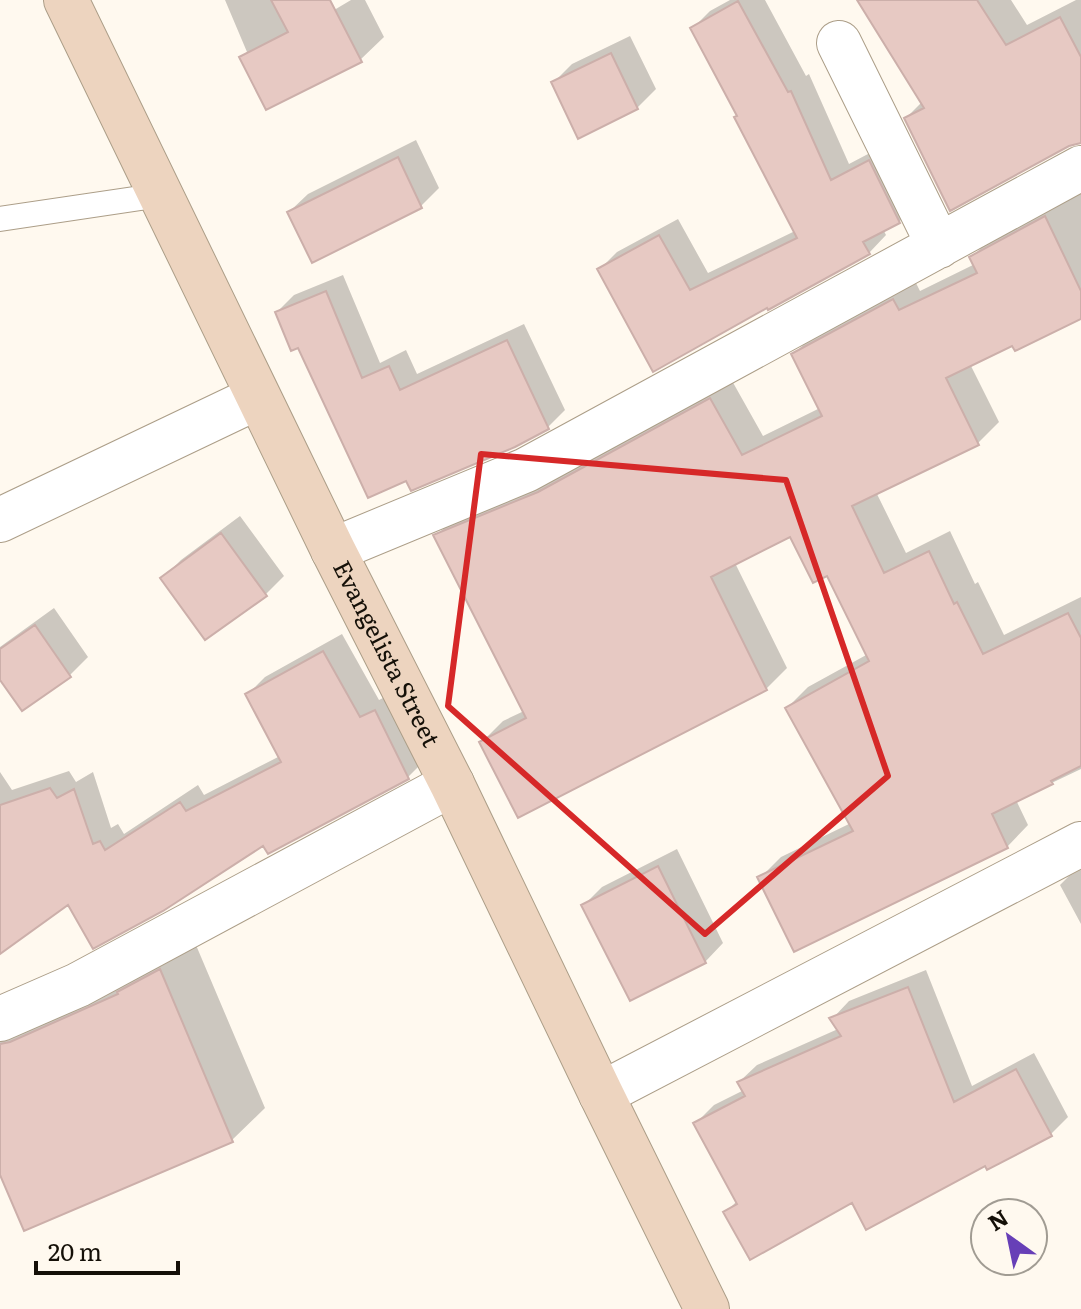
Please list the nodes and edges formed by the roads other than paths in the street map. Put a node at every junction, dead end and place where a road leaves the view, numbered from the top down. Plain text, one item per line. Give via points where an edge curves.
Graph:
1 (66, 0) edge
2 (839, 43) dead end
3 (1081, 168) edge
4 (161, 195) junction
5 (0, 219) edge
6 (939, 246) junction
7 (258, 397) junction
8 (0, 520) edge
9 (333, 550) junction
10 (452, 784) junction
11 (1081, 844) edge
12 (0, 1019) edge
13 (601, 1094) junction
14 (707, 1309) edge

1 - 4 street, Evangelista Street
2 - 6 street
3 - 6 street
4 - 5 lane
4 - 7 street, Evangelista Street
6 - 9 street via 526,470
7 - 8 street
7 - 9 street, Evangelista Street
9 - 10 street, Evangelista Street
10 - 12 street via 78,985
10 - 13 street, Evangelista Street
11 - 13 street
13 - 14 street, Evangelista Street

